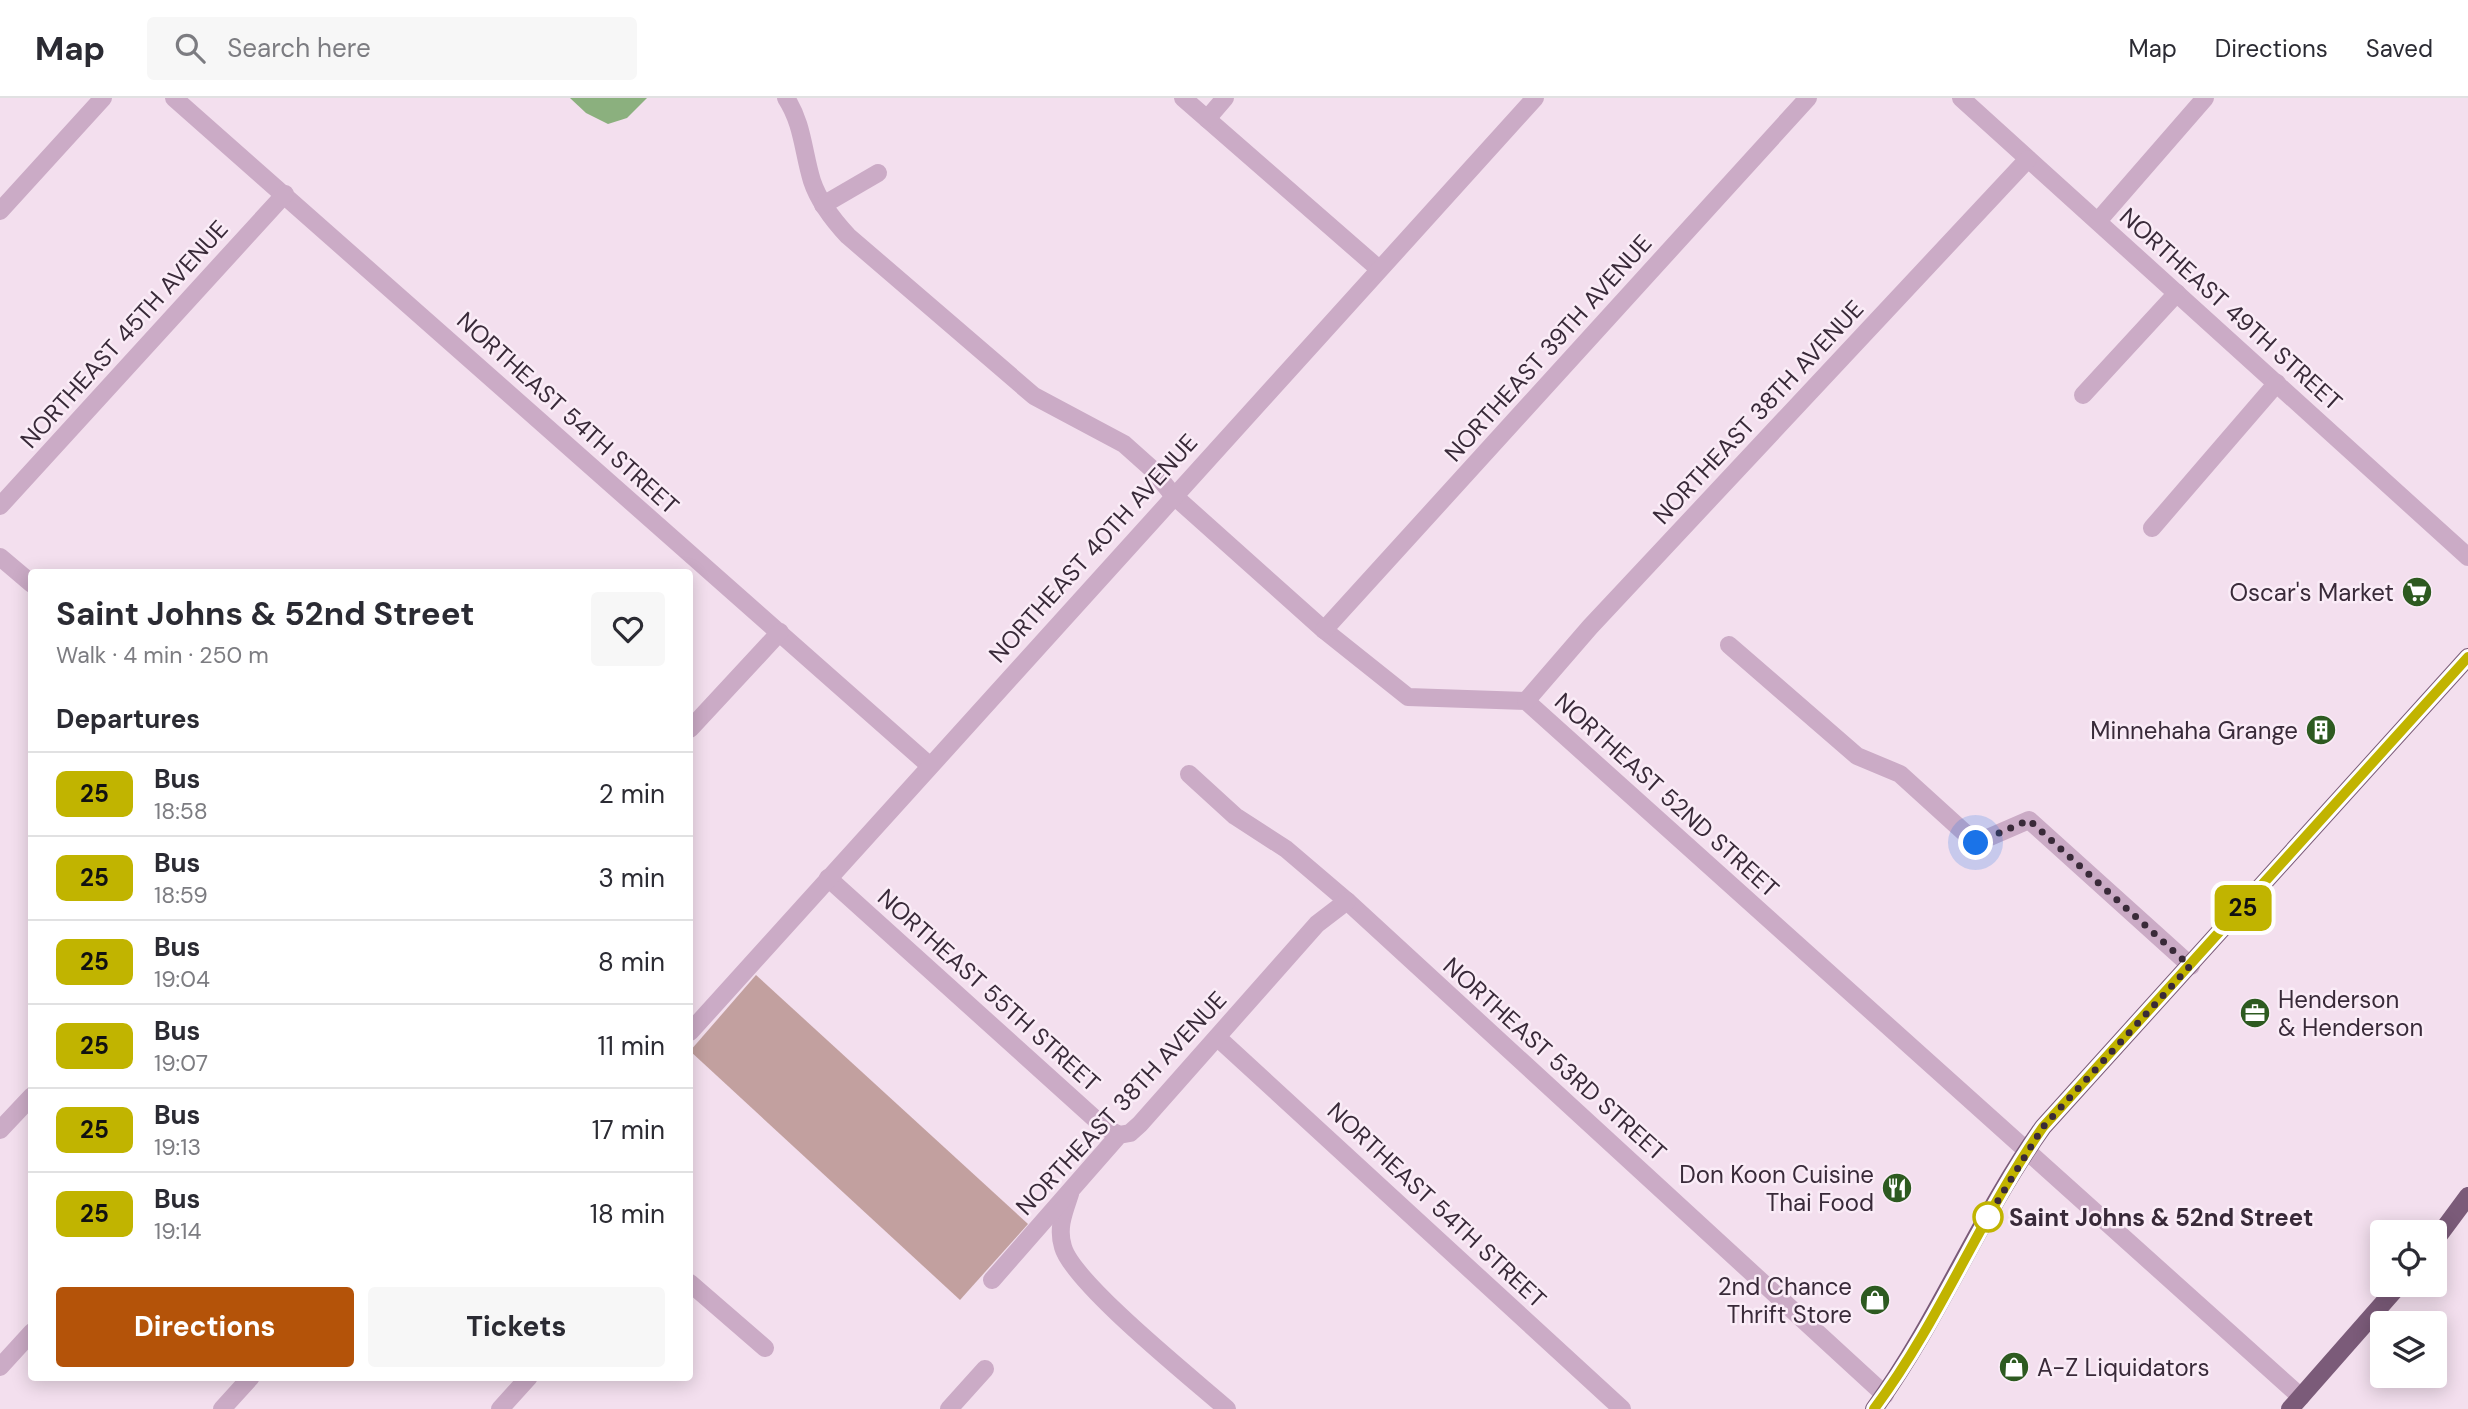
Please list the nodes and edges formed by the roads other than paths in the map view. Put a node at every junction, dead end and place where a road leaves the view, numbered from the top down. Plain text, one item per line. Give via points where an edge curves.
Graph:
1 (103, 98) edge
2 (174, 98) edge
3 (786, 98) edge
4 (1183, 98) edge
5 (1225, 98) edge
6 (1535, 98) edge
7 (1808, 98) edge
8 (1961, 98) edge
9 (2205, 98) edge
10 (1207, 119) junction
11 (2028, 159) junction
12 (878, 173) dead end
13 (285, 194) junction
14 (823, 205) junction
15 (0, 211) edge
16 (2098, 221) junction
17 (1379, 270) junction
18 (2177, 293) junction
19 (2277, 383) junction
20 (2083, 395) dead end
21 (1173, 495) junction
22 (0, 506) edge
23 (2152, 528) dead end
24 (0, 557) edge
25 (2468, 557) edge
26 (28, 581) edge
27 (1324, 631) junction
28 (780, 632) junction
29 (1729, 645) dead end
30 (2468, 657) edge
31 (1526, 701) junction
32 (693, 726) edge
33 (929, 765) junction
34 (1189, 774) dead end
35 (828, 878) junction
36 (1347, 901) junction
37 (2190, 966) junction
38 (693, 1028) edge
39 (1218, 1038) junction
40 (28, 1100) edge
41 (0, 1130) edge
42 (1119, 1135) junction
43 (2026, 1151) junction
44 (1072, 1188) junction
45 (2468, 1196) edge
46 (2447, 1224) edge
47 (992, 1280) dead end
48 (693, 1286) edge
49 (2389, 1297) edge
50 (28, 1336) edge
51 (765, 1348) dead end
52 (0, 1367) edge
53 (985, 1369) dead end
54 (247, 1381) edge
55 (525, 1381) edge
56 (1880, 1402) edge
57 (2295, 1403) edge
58 (222, 1409) edge
59 (500, 1409) edge
60 (949, 1409) edge
61 (1227, 1409) edge
62 (1622, 1409) edge

1 - 15 street
2 - 13 street, NORTHEAST 54TH STREET
3 - 14 street, NORTHEAST 52ND STREET via 797,115 812,182
4 - 10 street
5 - 10 street
6 - 17 street, NORTHEAST 40TH AVENUE
7 - 27 street, NORTHEAST 39TH AVENUE
8 - 11 street, NORTHEAST 49TH STREET
9 - 16 street
10 - 17 street
11 - 16 street, NORTHEAST 49TH STREET
11 - 31 street, NORTHEAST 38TH AVENUE via 1590,626
12 - 14 street
13 - 22 street, NORTHEAST 45TH AVENUE
13 - 28 street, NORTHEAST 54TH STREET
14 - 21 street, NORTHEAST 52ND STREET via 848,236 1034,396 1124,444
16 - 18 street, NORTHEAST 49TH STREET
17 - 21 street, NORTHEAST 40TH AVENUE
18 - 19 street, NORTHEAST 49TH STREET
18 - 20 street
19 - 23 street
19 - 25 street, NORTHEAST 49TH STREET
21 - 27 street, NORTHEAST 52ND STREET
21 - 33 street, NORTHEAST 40TH AVENUE
24 - 26 street
27 - 31 street, NORTHEAST 52ND STREET via 1408,697
28 - 32 street
28 - 33 street, NORTHEAST 54TH STREET
29 - 37 street via 1857,756 1900,774 1976,843 2029,820
30 - 37 main road
31 - 43 street, NORTHEAST 52ND STREET
33 - 35 street, NORTHEAST 40TH AVENUE
34 - 36 street, NORTHEAST 53RD STREET via 1235,816 1286,849
35 - 38 street, NORTHEAST 40TH AVENUE
35 - 42 street, NORTHEAST 55TH STREET via 1104,1127
36 - 39 street, NORTHEAST 38TH AVENUE via 1317,924
36 - 56 street, NORTHEAST 53RD STREET
37 - 43 main road
39 - 42 street, NORTHEAST 38TH AVENUE via 1140,1124
39 - 62 street, NORTHEAST 54TH STREET
40 - 41 street
42 - 44 street, NORTHEAST 38TH AVENUE
43 - 56 main road
43 - 57 street, NORTHEAST 52ND STREET
44 - 47 street, NORTHEAST 38TH AVENUE
44 - 61 street via 1060,1223 1063,1247 1073,1266
45 - 46 main road
48 - 51 street
49 - 57 main road
50 - 52 street
53 - 60 street
54 - 58 street
55 - 59 street

